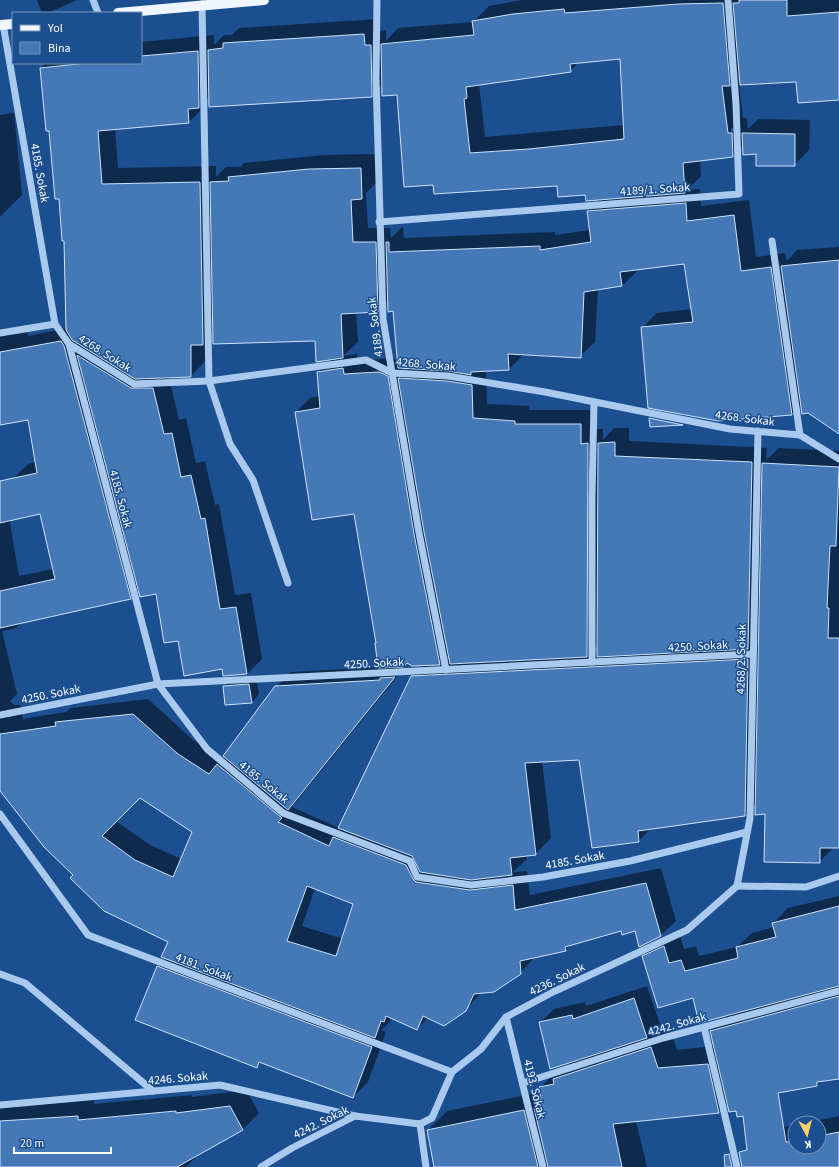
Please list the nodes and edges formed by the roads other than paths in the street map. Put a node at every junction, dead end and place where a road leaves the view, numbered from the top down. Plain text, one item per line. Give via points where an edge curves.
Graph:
1 (93, 0) edge
2 (264, 0) edge
3 (377, 0) edge
4 (728, 0) edge
5 (202, 4) junction
6 (98, 12) edge
7 (127, 12) edge
8 (5, 24) edge
9 (379, 222) junction
10 (772, 241) dead end
11 (55, 324) junction
12 (0, 333) edge
13 (69, 344) junction
14 (392, 373) junction
15 (209, 382) junction
16 (594, 402) junction
17 (758, 431) junction
18 (800, 435) junction
19 (839, 459) edge
20 (288, 583) dead end
21 (752, 654) junction
22 (592, 662) junction
23 (446, 670) junction
24 (158, 684) junction
25 (0, 716) edge
26 (0, 814) edge
27 (747, 832) junction
28 (839, 876) edge
29 (736, 886) junction
30 (0, 974) edge
31 (839, 991) edge
32 (506, 1017) junction
33 (704, 1028) junction
34 (452, 1072) junction
35 (523, 1083) junction
36 (154, 1091) junction
37 (0, 1105) edge
38 (355, 1116) junction
39 (420, 1124) junction
40 (261, 1167) edge
41 (426, 1167) edge
42 (543, 1167) edge
43 (737, 1167) edge

1 - 6 street
2 - 5 main road
3 - 9 street, 4189. Sokak
4 - 9 street, 4189/1. Sokak via 736,104 739,194
5 - 7 main road
5 - 15 street
8 - 11 street, 4185. Sokak
9 - 14 street, 4189. Sokak via 383,318
10 - 18 street
11 - 12 street
11 - 13 street, 4268. Sokak
13 - 15 street, 4268. Sokak via 134,384
13 - 24 street, 4185. Sokak
14 - 15 street, 4268. Sokak via 366,360
14 - 16 street, 4268. Sokak via 448,376
14 - 23 street, 4189. Sokak
15 - 20 street via 230,444 253,480
16 - 17 street, 4268. Sokak via 723,428
16 - 22 street
17 - 18 street, 4268. Sokak
17 - 21 street, 4268/2. Sokak
18 - 19 street, 4268. Sokak
21 - 22 street, 4250. Sokak
21 - 27 street, 4268/2. Sokak via 750,818
22 - 23 street, 4250. Sokak
23 - 24 street, 4250. Sokak
24 - 25 street, 4250. Sokak
24 - 27 street, 4185. Sokak via 207,750 283,813 410,861 417,877 471,885 543,877 630,861
26 - 34 street, 4181. Sokak via 88,935
27 - 29 street, 4268/2. Sokak
28 - 29 street via 806,887
29 - 32 street, 4236. Sokak via 687,930
30 - 36 street via 25,983
31 - 33 street, 4242. Sokak
32 - 34 street, 4236. Sokak via 481,1049
32 - 35 street, 4193. Sokak
33 - 35 street, 4242. Sokak via 663,1038
33 - 43 street
34 - 39 street, 4236. Sokak via 432,1118
35 - 42 street, 4193. Sokak
36 - 37 street, 4246. Sokak
36 - 38 street, 4246. Sokak via 220,1085
38 - 39 street, 4242. Sokak
38 - 40 street, 4242. Sokak
39 - 41 street

